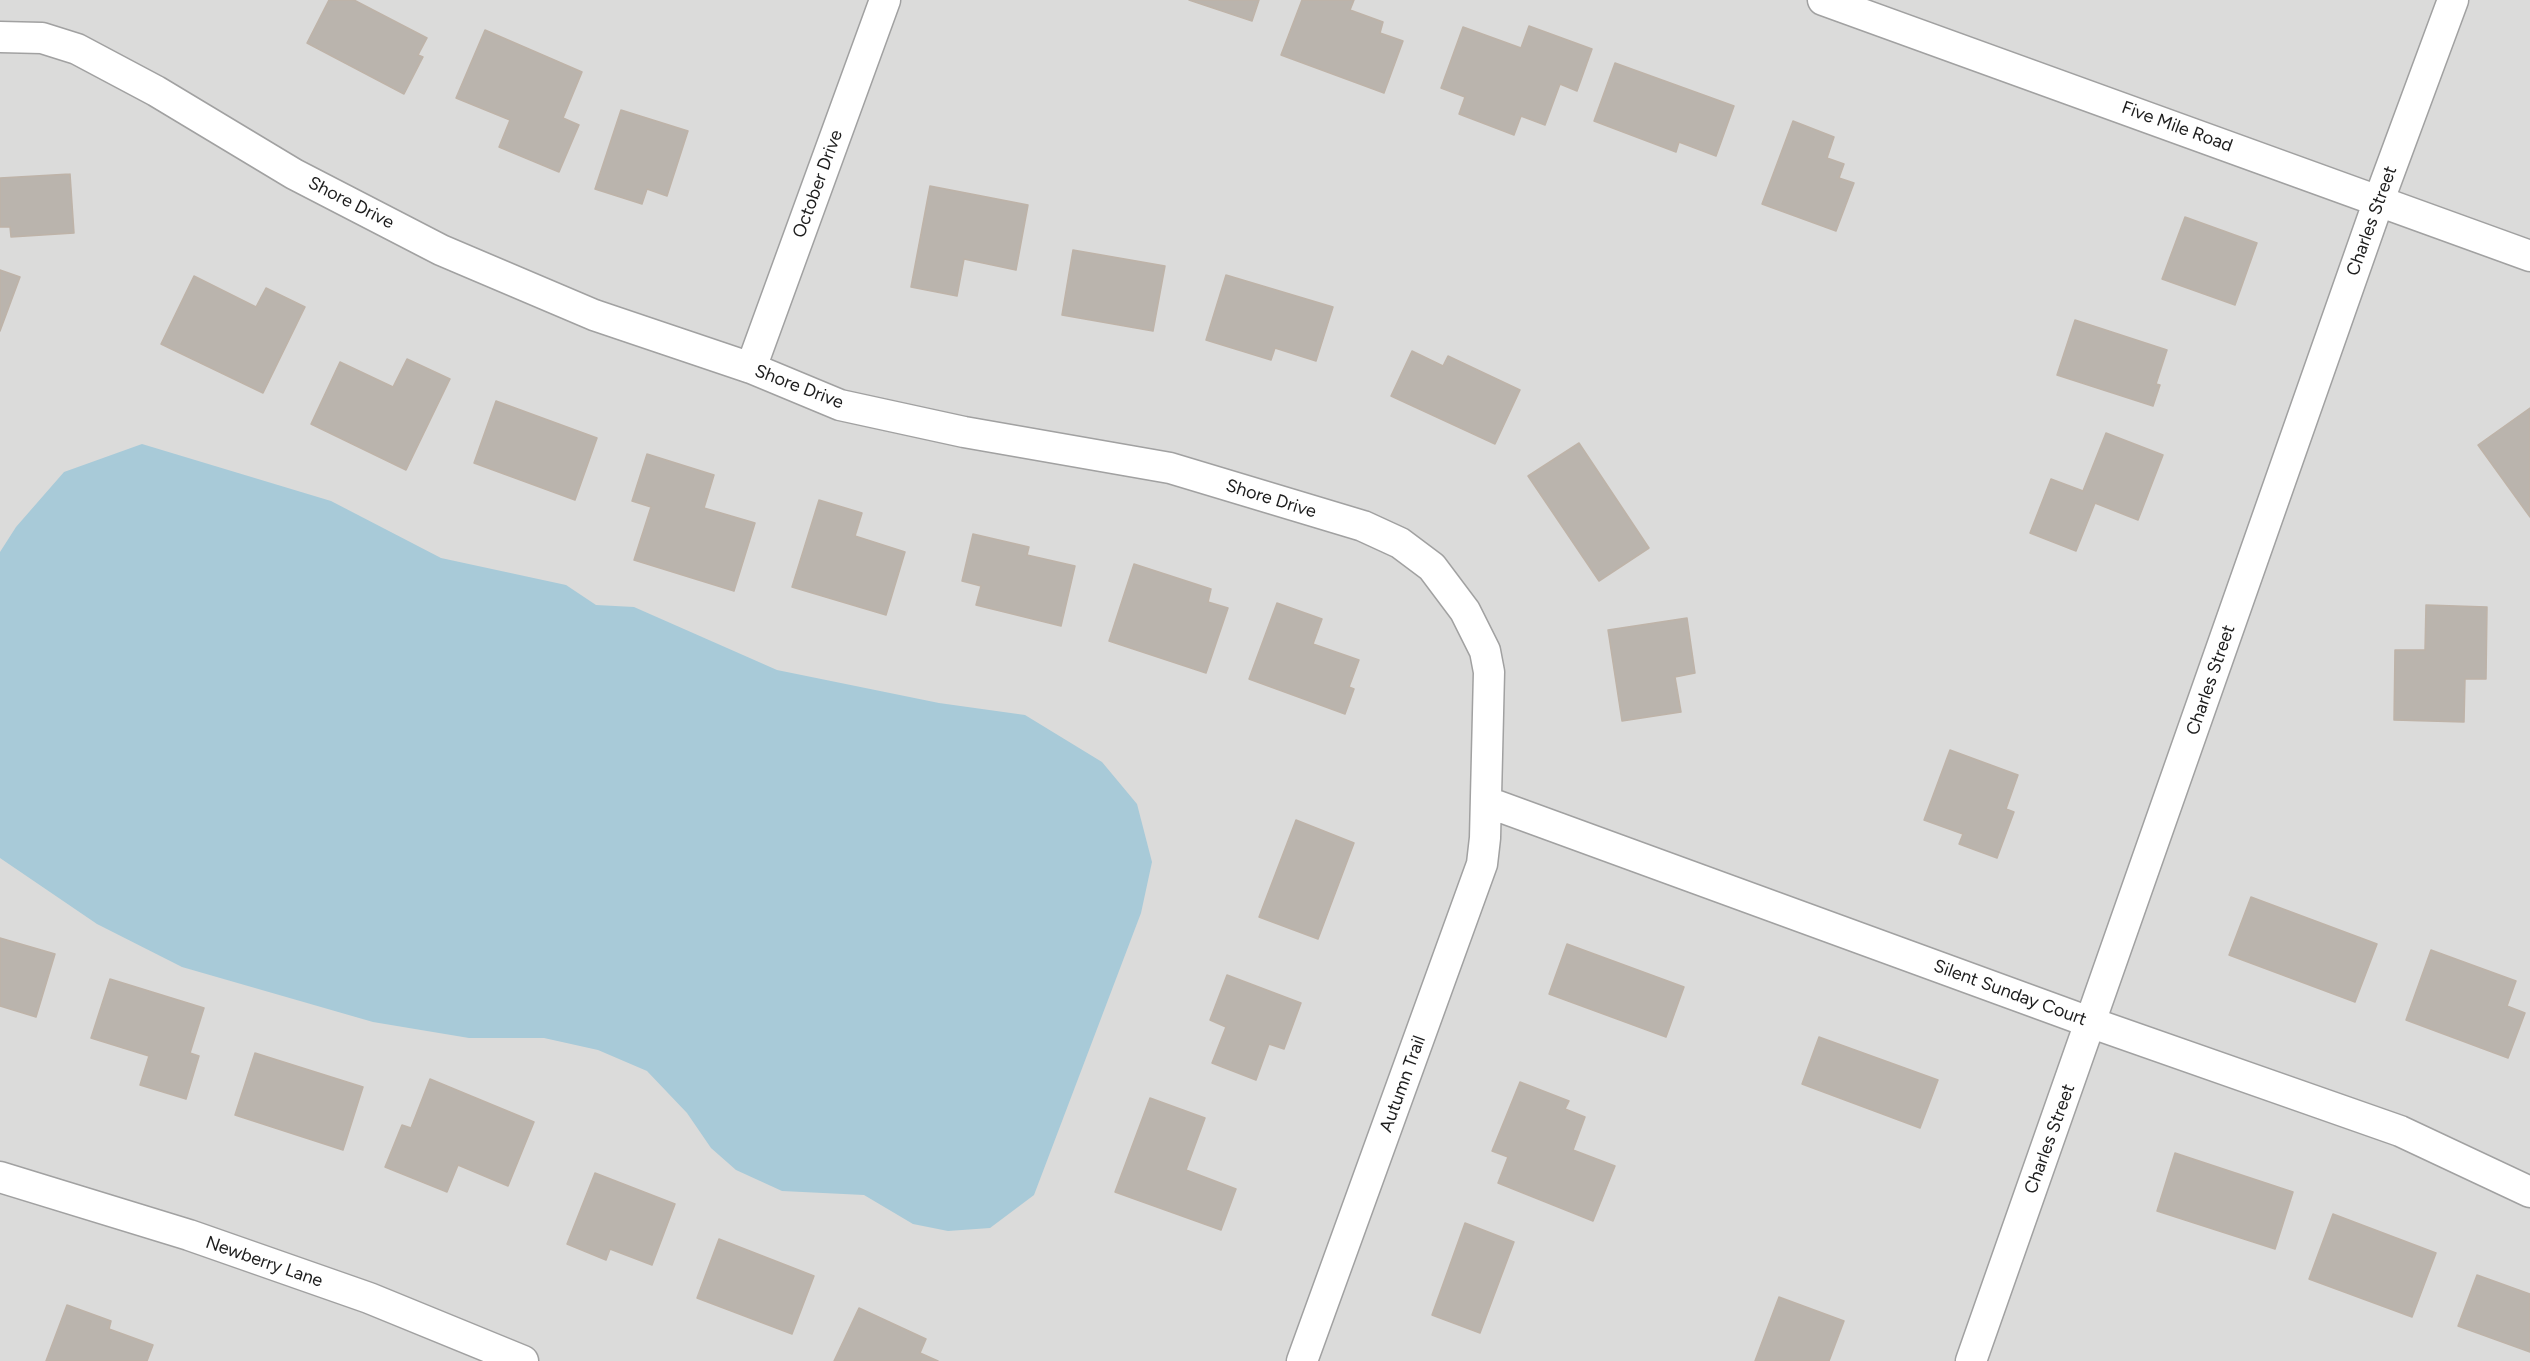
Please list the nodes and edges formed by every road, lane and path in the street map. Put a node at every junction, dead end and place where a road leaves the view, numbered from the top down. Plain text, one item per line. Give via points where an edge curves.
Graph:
1 (885, 0) edge
2 (1823, 0) edge
3 (2453, 0) edge
4 (0, 38) edge
5 (2379, 200) junction
6 (2530, 256) edge
7 (751, 368) junction
8 (1486, 802) junction
9 (2092, 1023) junction
10 (0, 1177) edge
11 (2530, 1192) edge
12 (523, 1361) edge
13 (1302, 1361) edge
14 (1971, 1361) edge

1 - 7 street, October Drive
2 - 5 street, Five Mile Road
3 - 5 street, Charles Street
4 - 7 street, Shore Drive via 42,38 76,49 156,91 294,174 441,250 594,315
5 - 6 street, Five Mile Road
5 - 9 street, Charles Street
7 - 8 street, Shore Drive via 840,405 964,432 1170,468 1363,526 1400,543 1432,567 1450,588 1485,651 1490,693
8 - 9 street, Silent Sunday Court
8 - 13 street, Autumn Trail via 1482,864
9 - 11 street, Silent Sunday Court via 2400,1131
9 - 14 street, Charles Street
10 - 12 street, Newberry Lane via 369,1298

